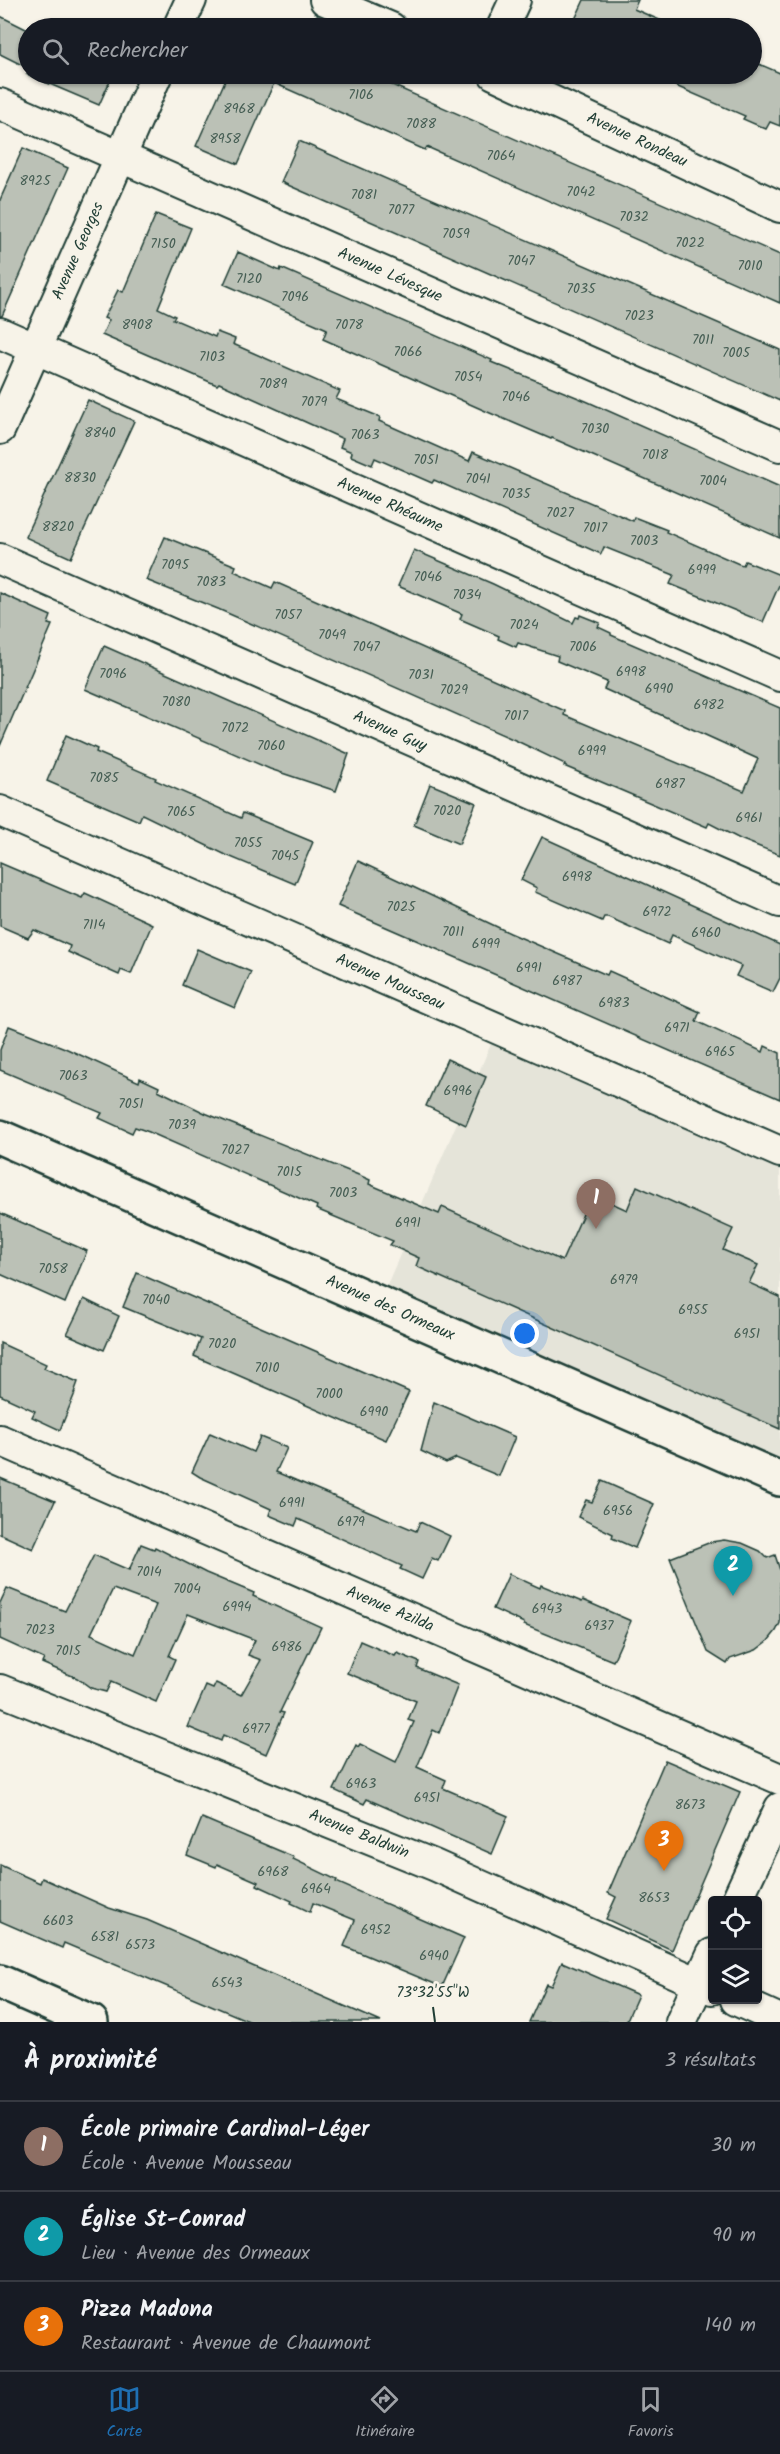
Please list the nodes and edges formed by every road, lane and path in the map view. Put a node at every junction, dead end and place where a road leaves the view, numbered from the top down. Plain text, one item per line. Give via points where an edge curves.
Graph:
1 (191, 0) edge
2 (325, 0) edge
3 (515, 0) edge
4 (183, 18) edge
5 (367, 18) edge
6 (507, 18) edge
7 (152, 84) edge
8 (516, 84) edge
9 (0, 104) edge
10 (119, 157) junction
11 (780, 207) edge
12 (0, 333) edge
13 (35, 349) junction
14 (0, 429) edge
15 (780, 446) edge
16 (0, 559) edge
17 (780, 676) edge
18 (0, 812) edge
19 (780, 902) edge
20 (0, 1137) edge
21 (780, 1152) edge
22 (0, 1440) edge
23 (780, 1479) edge
24 (0, 1690) edge
25 (780, 1779) edge
26 (780, 1808) edge
27 (739, 1896) edge
28 (0, 1982) edge
29 (706, 1986) edge
30 (745, 2004) edge
31 (780, 2019) edge
32 (91, 2022) edge
33 (681, 2022) edge

1 - 4 street
2 - 5 street
3 - 6 street
7 - 10 street, Avenue Georges
8 - 11 street, Avenue Rondeau
9 - 10 street, Avenue Lévesque
10 - 13 street, Avenue Georges
10 - 15 street, Avenue Lévesque
12 - 13 street, Avenue Rhéaume
13 - 14 street, Avenue Georges
13 - 17 street, Avenue Rhéaume
16 - 19 street, Avenue Guy
18 - 21 street, Avenue Mousseau
20 - 23 street, Avenue des Ormeaux
22 - 25 street, Avenue Azilda
24 - 29 street, Avenue Baldwin via 434,1865
26 - 27 street
28 - 32 street
29 - 33 street
30 - 31 street

